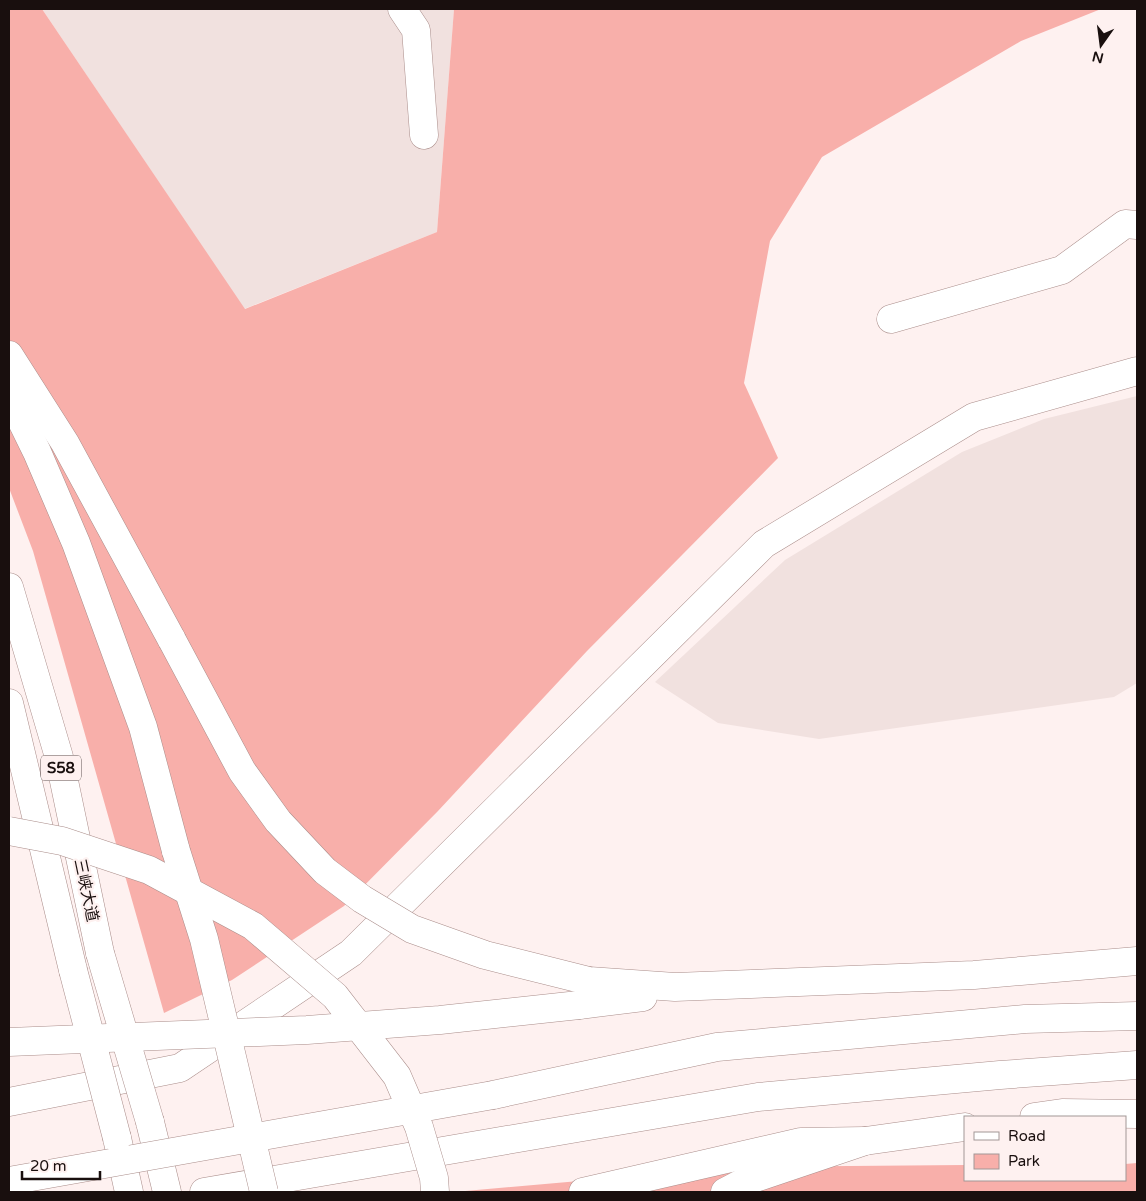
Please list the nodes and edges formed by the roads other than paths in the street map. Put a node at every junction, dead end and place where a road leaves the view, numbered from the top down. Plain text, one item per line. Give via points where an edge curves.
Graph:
1 (415, 16) edge
2 (424, 135) dead end
3 (1137, 225) edge
4 (891, 319) dead end
5 (9, 355) edge
6 (1137, 371) edge
7 (9, 394) edge
8 (9, 587) edge
9 (9, 703) edge
10 (9, 830) edge
11 (1137, 961) edge
12 (974, 975) junction
13 (1137, 977) edge
14 (584, 993) junction
15 (1137, 1016) edge
16 (9, 1026) edge
17 (180, 1035) junction
18 (9, 1042) edge
19 (1137, 1065) edge
20 (9, 1102) edge
21 (1137, 1114) edge
22 (1041, 1116) edge
23 (964, 1127) edge
24 (865, 1141) junction
25 (9, 1182) edge
26 (587, 1191) edge
27 (129, 1192) edge
28 (167, 1192) edge
29 (204, 1192) edge
30 (264, 1192) edge
31 (435, 1192) edge
32 (725, 1192) edge

1 - 2 main road
3 - 4 main road via 1125,224 1062,270
5 - 14 main road, bridge via 65,443 242,771 278,821 325,871 362,899 412,929
6 - 20 main road via 974,417 764,544 351,953 180,1068
7 - 30 main road, bridge via 76,543 143,727 176,852 204,939
8 - 28 main road, 三峡大道 / S58, bridge via 59,757 100,953 150,1122
9 - 27 main road, 三峡大道 / S58, bridge
10 - 31 main road, bridge via 62,841 148,870 253,926 335,996 397,1076 419,1127
11 - 12 main road
12 - 13 main road
12 - 14 main road
14 - 17 main road, bridge via 440,1020
15 - 25 main road, bridge via 1025,1020 717,1047 493,1096
16 - 17 main road, bridge
17 - 18 main road, bridge
19 - 29 main road, bridge via 758,1097
21 - 22 main road via 1062,1113
23 - 24 main road
24 - 26 main road via 801,1142
24 - 32 main road via 746,1180

